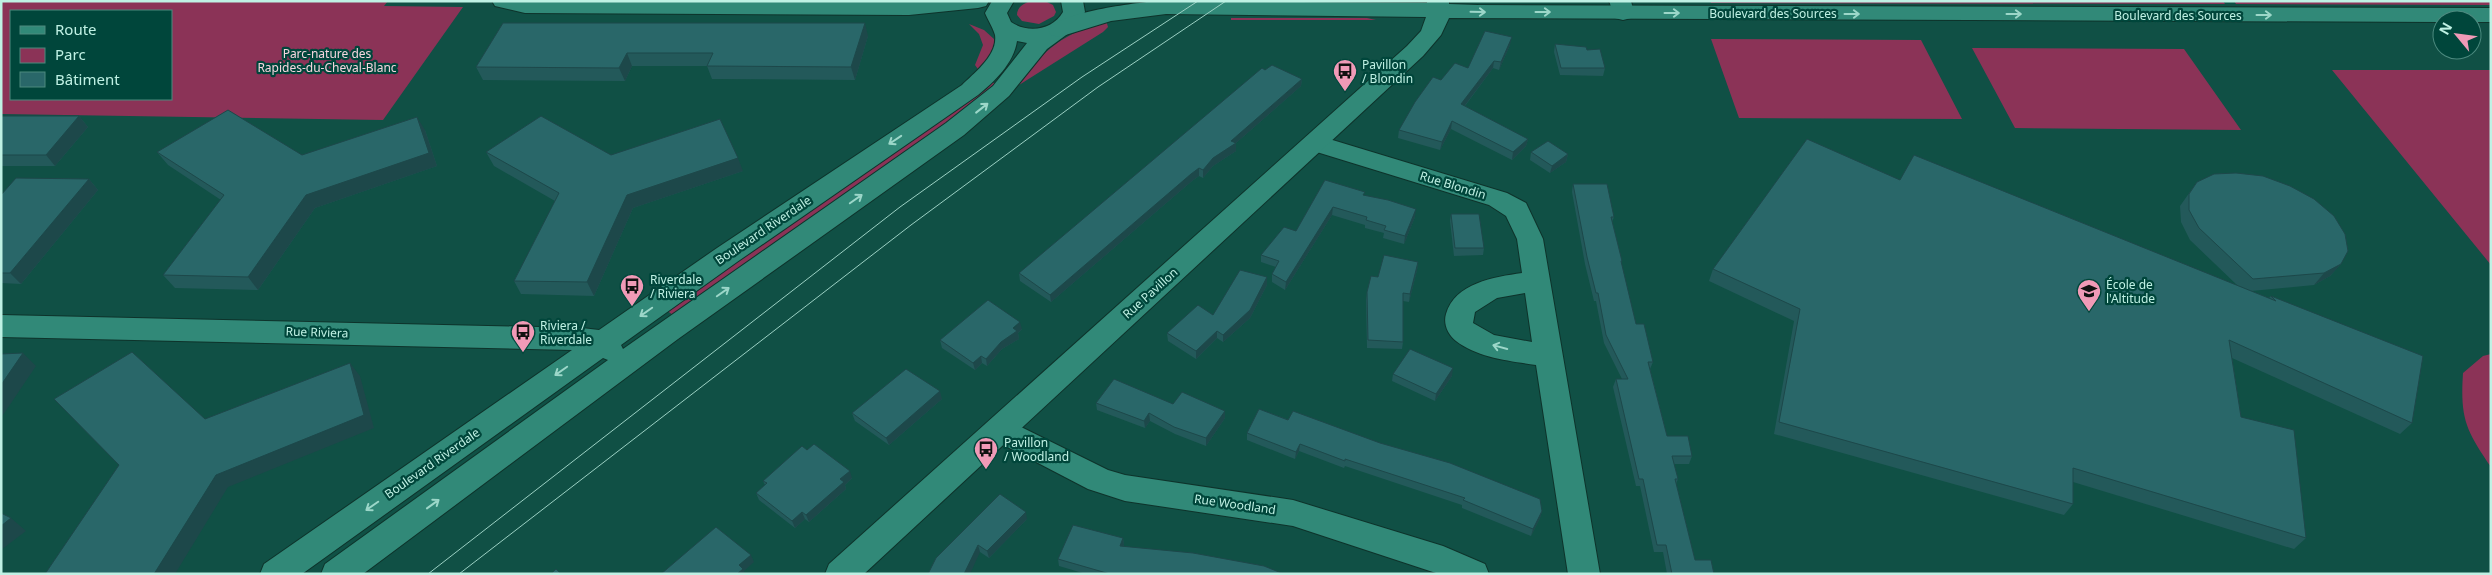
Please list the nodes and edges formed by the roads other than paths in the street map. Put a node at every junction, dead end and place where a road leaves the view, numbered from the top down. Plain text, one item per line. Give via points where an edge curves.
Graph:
1 (503, 1) edge
2 (978, 1) edge
3 (1004, 1) edge
4 (1072, 1) edge
5 (1439, 6) edge
6 (1622, 7) edge
7 (909, 8) junction
8 (2491, 15) edge
9 (1003, 28) junction
10 (1059, 30) junction
11 (1316, 143) junction
12 (1536, 281) junction
13 (1, 326) edge
14 (601, 343) junction
15 (1548, 356) junction
16 (626, 362) junction
17 (1001, 429) junction
18 (276, 574) edge
19 (337, 574) edge
20 (841, 574) edge
21 (1473, 574) edge
22 (1584, 574) edge

1 - 7 street via 525,6
2 - 7 street
3 - 9 street, Boulevard Riverdale via 996,13
4 - 10 street via 1075,10 1072,18
5 -> 6 street, Boulevard des Sources
5 - 10 street, Boulevard des Sources via 1149,8 1104,15
5 - 11 street, Rue Pavillon via 1432,32 1423,44
6 -> 8 street, Boulevard des Sources
7 - 9 street via 965,17
9 - 10 street via 1027,36
9 -> 14 street, Boulevard Riverdale via 1007,37 1002,53 985,77 970,90
16 -> 10 street via 955,129 1001,91 1039,44
11 - 12 street, Rue Blondin via 1498,199 1517,210 1530,239
11 - 17 street, Rue Pavillon
12 - 15 street, Rue Blondin
15 -> 12 street via 1482,342 1468,335 1458,322 1465,302 1480,294
13 - 14 street, Rue Riviera via 296,330 587,339
14 - 16 street, Rue Riviera
14 -> 18 street, Boulevard Riverdale
15 - 22 street, Rue Blondin
19 -> 16 street
17 - 20 street, Rue Pavillon
17 - 21 street, Rue Woodland via 1099,480 1124,488 1293,513 1442,560

